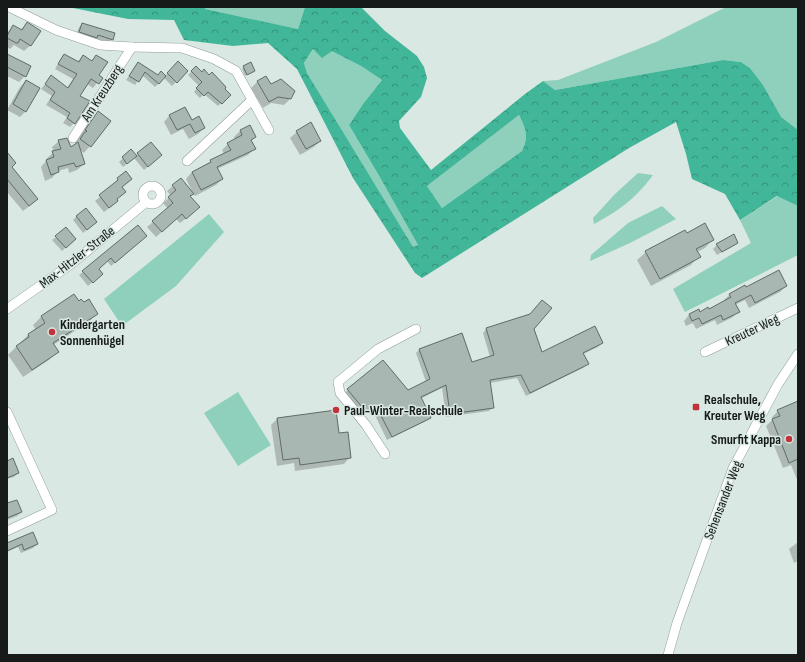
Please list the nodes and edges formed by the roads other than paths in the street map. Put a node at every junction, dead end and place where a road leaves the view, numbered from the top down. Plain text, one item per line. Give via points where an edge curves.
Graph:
1 (9, 7) edge
2 (132, 47) junction
3 (252, 100) junction
4 (268, 130) dead end
5 (73, 138) dead end
6 (187, 161) dead end
7 (145, 203) dead end
8 (798, 308) edge
9 (7, 310) edge
10 (416, 329) dead end
11 (705, 352) dead end
12 (798, 354) edge
13 (8, 415) edge
14 (385, 454) dead end
15 (7, 531) edge
16 (668, 655) edge

1 - 2 street, Am Kreuzberg via 56,30 100,45
2 - 3 street, Am Kreuzberg via 182,48 214,59 236,71
2 - 5 street, Am Kreuzberg
3 - 4 street, Am Kreuzberg
3 - 6 street
7 - 9 street, Max-Hitzler-Straße via 74,262
8 - 11 street, Kreuter Weg
10 - 14 street via 378,349 338,382 340,392
12 - 16 street, Sehensander Weg via 778,384 733,468 677,622
13 - 15 street via 52,510

